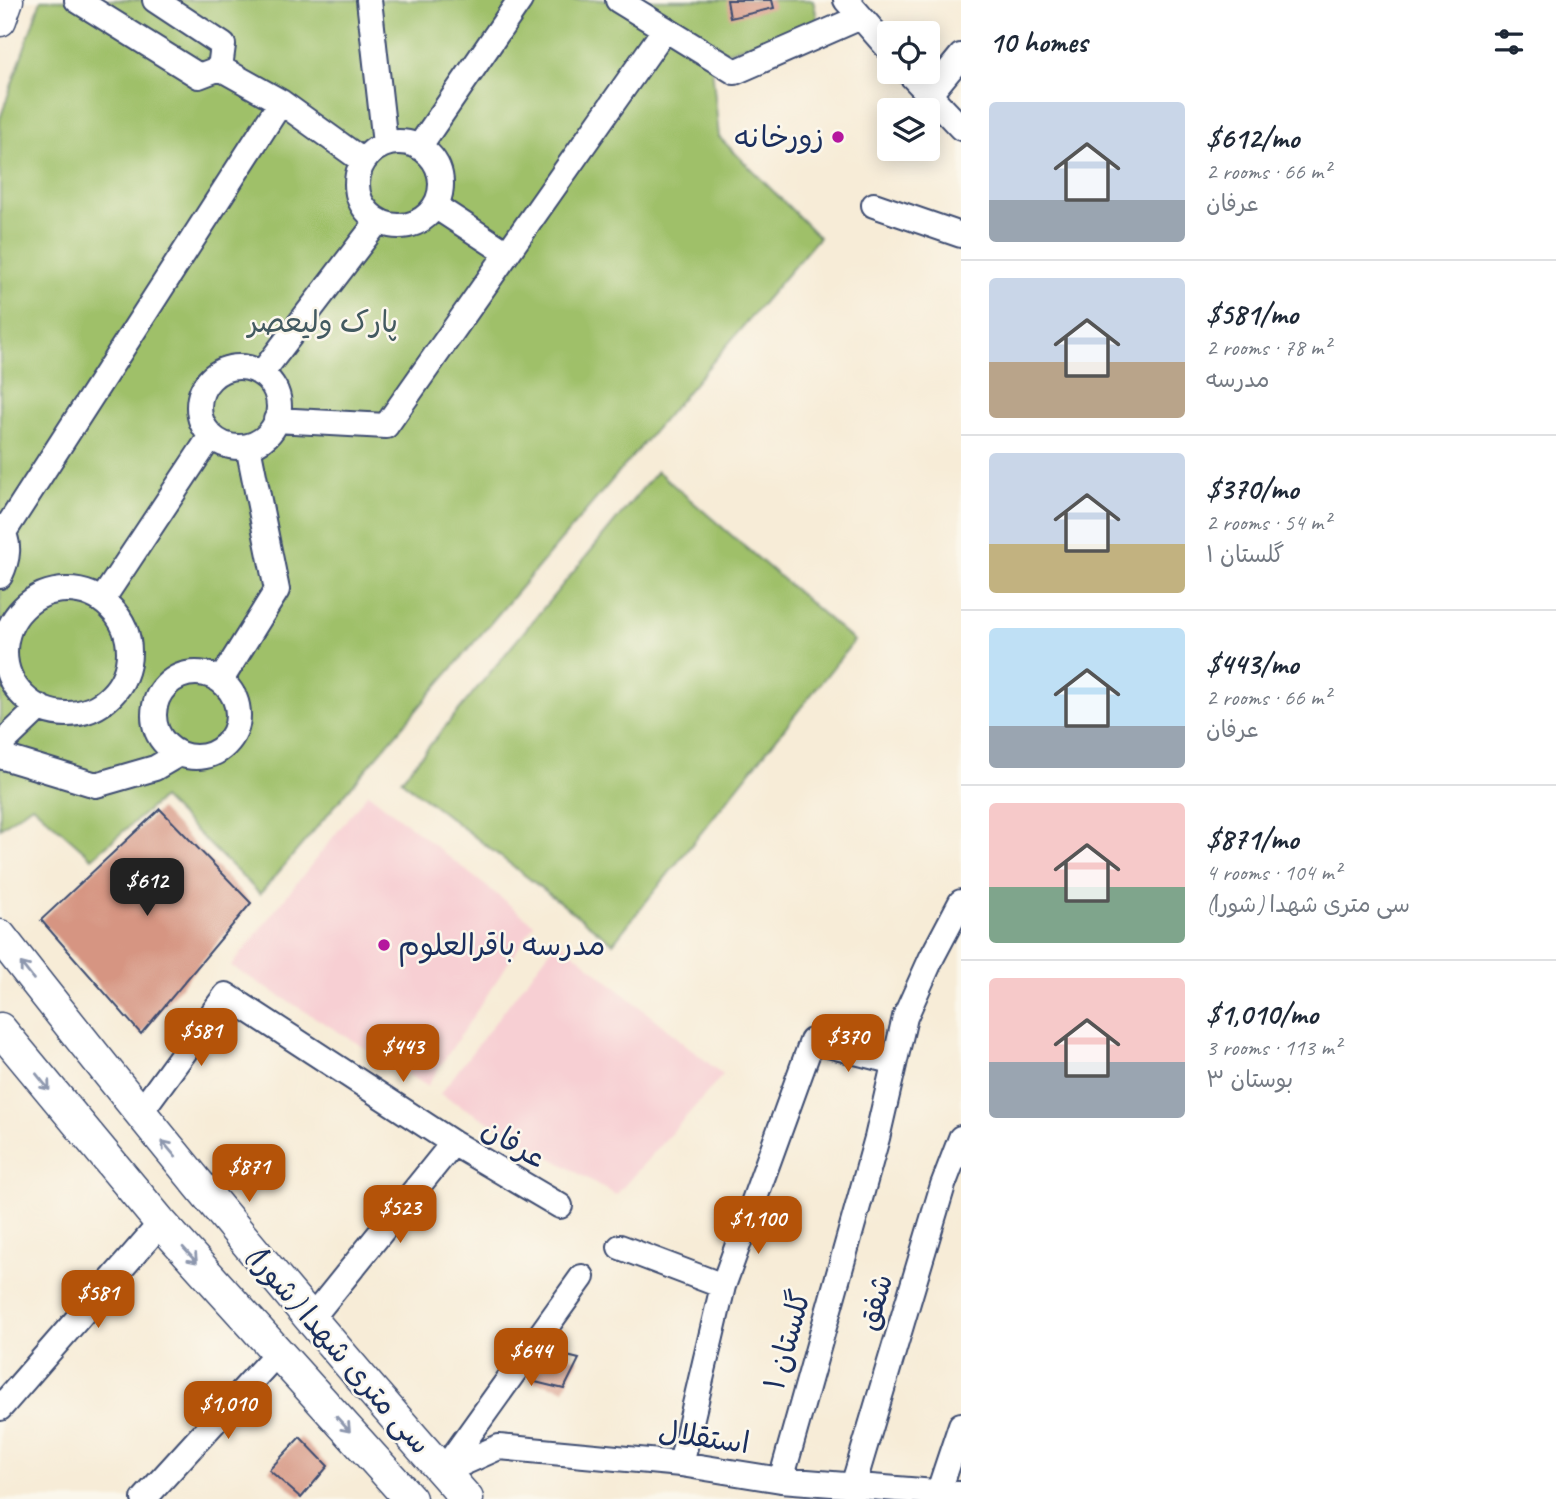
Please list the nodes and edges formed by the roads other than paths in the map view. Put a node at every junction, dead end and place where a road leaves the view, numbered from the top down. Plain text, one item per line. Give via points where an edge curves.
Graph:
1 (8, 0) edge
2 (77, 0) edge
3 (155, 0) edge
4 (369, 0) edge
5 (520, 0) edge
6 (618, 0) edge
7 (854, 9) edge
8 (0, 20) edge
9 (664, 29) junction
10 (877, 35) edge
11 (961, 55) edge
12 (220, 68) junction
13 (919, 84) edge
14 (929, 95) junction
15 (281, 102) junction
16 (961, 128) edge
17 (385, 144) junction
18 (419, 147) junction
19 (363, 161) junction
20 (874, 205) dead end
21 (435, 206) junction
22 (378, 221) junction
23 (961, 235) edge
24 (508, 253) junction
25 (261, 374) junction
26 (276, 420) junction
27 (211, 436) junction
28 (248, 446) junction
29 (2, 529) edge
30 (0, 576) edge
31 (102, 600) junction
32 (221, 680) junction
33 (40, 708) junction
34 (0, 746) edge
35 (180, 754) junction
36 (0, 755) edge
37 (961, 902) edge
38 (0, 936) edge
39 (0, 1029) edge
40 (894, 1062) junction
41 (139, 1114) junction
42 (961, 1138) edge
43 (453, 1143) junction
44 (560, 1206) dead end
45 (161, 1223) junction
46 (620, 1247) dead end
47 (582, 1277) dead end
48 (723, 1286) junction
49 (311, 1319) junction
50 (278, 1352) junction
51 (0, 1408) edge
52 (961, 1425) edge
53 (681, 1464) junction
54 (443, 1472) junction
55 (767, 1485) edge
56 (853, 1486) junction
57 (950, 1493) edge
58 (899, 1494) edge
59 (144, 1499) edge
60 (410, 1499) edge
61 (467, 1499) edge

1 - 8 main road
2 - 12 street via 199,76
3 - 12 street via 223,45
4 - 17 street
5 - 18 street
6 - 9 street
7 - 9 street via 735,72
7 - 10 street
9 - 24 street
11 - 14 street
12 - 15 street
13 - 14 street
14 - 16 street
15 - 19 street
15 - 29 street
17 - 18 street via 397,141
17 - 19 street
18 - 21 street via 438,166 441,180
19 - 22 street via 358,174 360,201
20 - 23 street
21 - 22 street via 416,223 390,226
21 - 24 street
22 - 25 street
24 - 26 street via 386,426
25 - 26 street via 277,394
25 - 27 street via 236,367 212,377 199,400 203,426
26 - 28 street via 270,431
27 - 28 street via 235,447
27 - 31 street
28 - 32 street via 277,590
29 - 30 street via 8,547
31 - 33 street via 117,614 126,633 130,653 126,674 99,705 70,713
31 - 33 street via 77,591 50,592 33,600 10,628 5,645 12,681
32 - 35 street via 237,702 236,729 219,751 193,758
32 - 35 street via 194,672 180,675 159,694 154,722 167,747
33 - 34 street
35 - 36 street via 155,768 96,785
37 - 40 street, گلستان ۱ via 905,1017
41 -> 38 main road, سی متری شهدا (شورا)
39 -> 45 main road, سی متری شهدا (شورا)
40 - 48 street via 812,1041
40 - 55 street, گلستان ۱ via 877,1138
41 - 43 street, عرفان via 226,995
49 -> 41 main road, سی متری شهدا (شورا)
42 - 56 street, شفق
43 - 44 street, عرفان
43 - 49 street
45 -> 50 main road, سی متری شهدا (شورا)
45 - 51 street
46 - 48 street
47 - 54 street
48 - 53 street
49 - 54 main road, سی متری شهدا (شورا)
50 - 59 street
50 -> 60 main road, سی متری شهدا (شورا)
52 - 57 street
53 - 54 street, استقلال via 499,1447
53 - 55 street, استقلال
54 - 61 main road, سی متری شهدا (شورا)
55 - 56 street, استقلال
56 - 58 street, استقلال
57 - 58 street, استقلال

